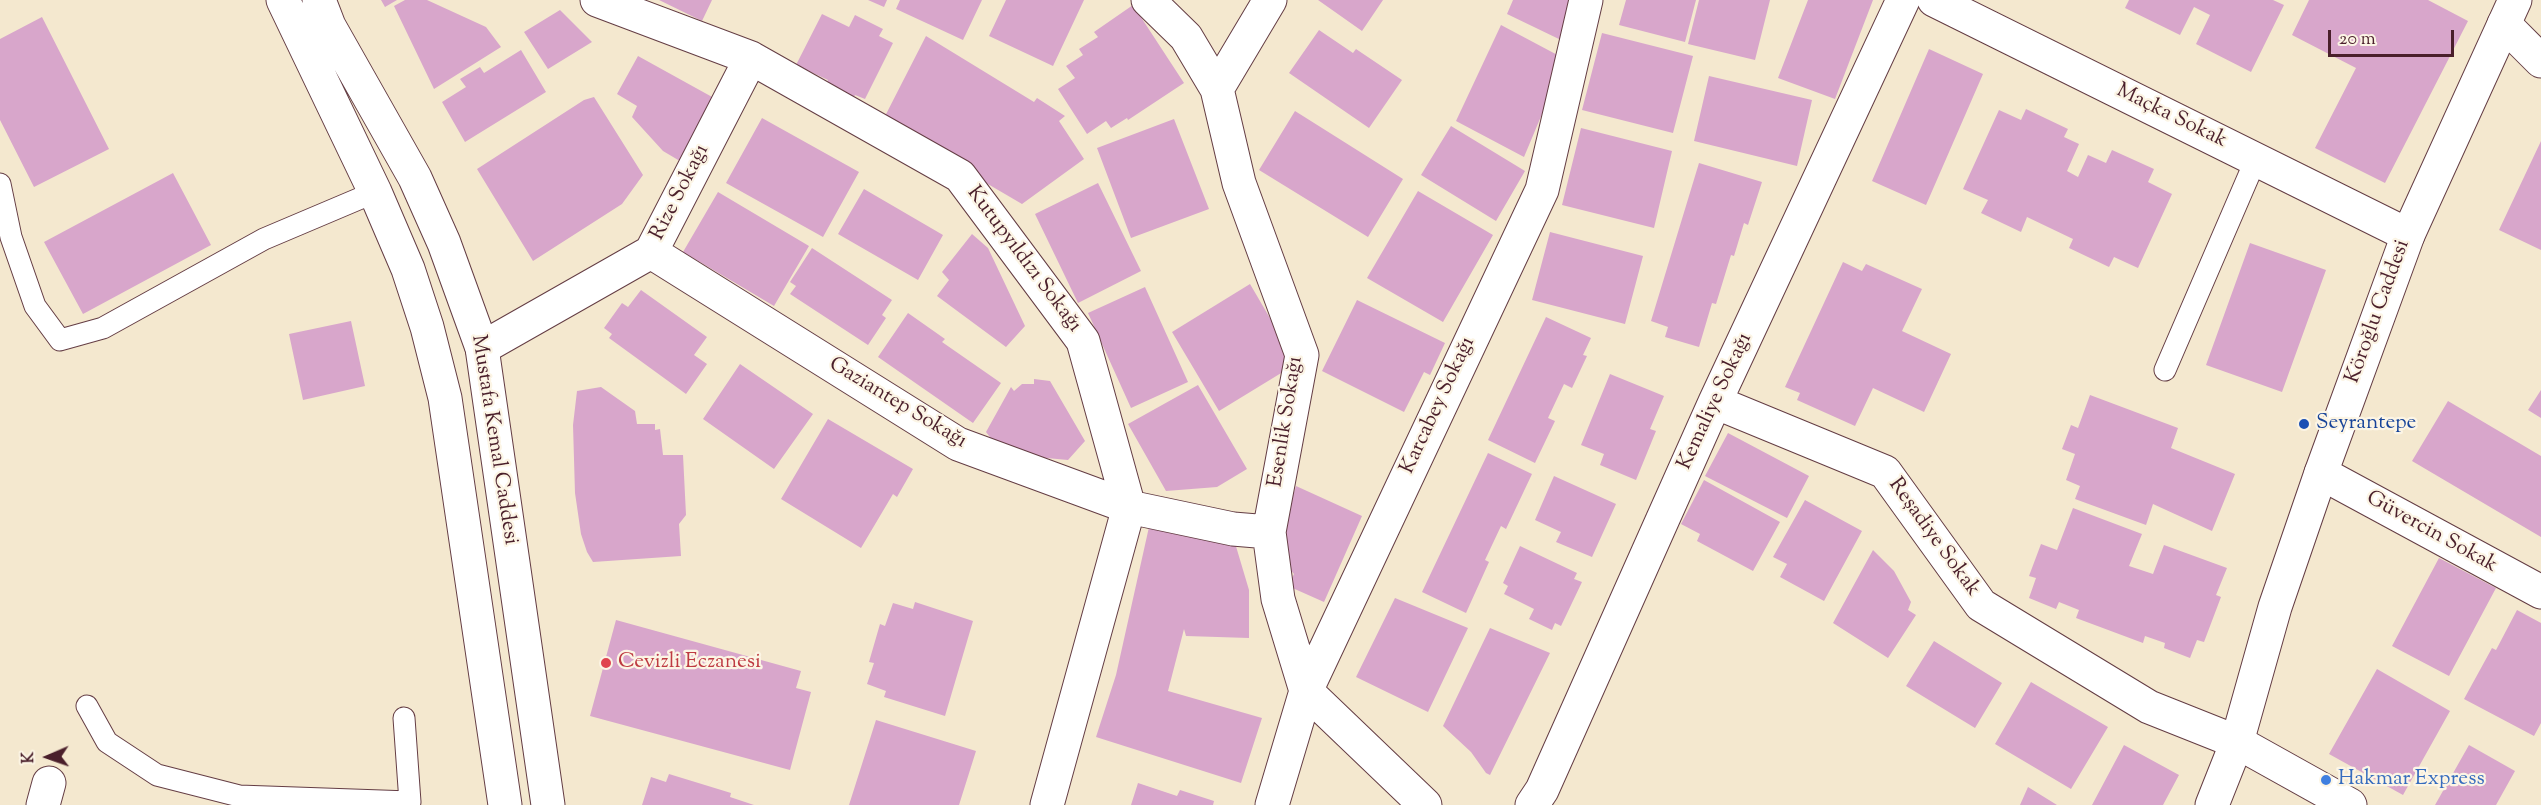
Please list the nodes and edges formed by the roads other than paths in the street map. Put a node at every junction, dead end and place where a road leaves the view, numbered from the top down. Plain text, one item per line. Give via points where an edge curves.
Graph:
1 (283, 0) edge
2 (319, 0) edge
3 (597, 0) edge
4 (1148, 0) edge
5 (1270, 0) edge
6 (1586, 0) edge
7 (1903, 0) edge
8 (1934, 0) edge
9 (2510, 12) edge
10 (751, 58) junction
11 (2541, 61) edge
12 (1217, 89) junction
13 (2256, 159) junction
14 (0, 184) edge
15 (375, 192) junction
16 (2408, 235) junction
17 (651, 252) junction
18 (482, 348) junction
19 (2165, 370) dead end
20 (1715, 402) junction
21 (2321, 473) junction
22 (1129, 507) junction
23 (1269, 532) junction
24 (2541, 592) edge
25 (1306, 691) junction
26 (87, 706) dead end
27 (404, 718) dead end
28 (2237, 742) junction
29 (505, 805) edge
30 (548, 805) edge
31 (1047, 805) edge
32 (1272, 805) edge
33 (1425, 805) edge
34 (1532, 805) edge
35 (2212, 805) edge
36 (2350, 805) edge

1 - 15 street, Mustafa Kemal Caddesi
2 - 18 street, Mustafa Kemal Caddesi via 329,26 415,178
3 - 10 street, Kutupyıldızı Sokağı
4 - 12 street, Esenlik Sokağı via 1186,37
5 - 12 street
6 - 25 street, Karcabey Sokağı via 1542,190
7 - 20 street, Kemaliye Sokağı
8 - 13 street, Maçka Sokak
9 - 11 street
9 - 16 street, Köroğlu Caddesi
10 - 17 street, Rize Sokağı
10 - 22 street, Kutupyıldızı Sokağı via 960,176 1083,341
12 - 23 street, Esenlik Sokağı via 1239,183 1302,355
13 - 16 street, Maçka Sokak
13 - 19 lane
14 - 15 lane via 11,237 35,306 60,340 103,328 264,240
15 - 29 street, Mustafa Kemal Caddesi via 408,269 445,398
16 - 21 street, Köroğlu Caddesi
17 - 18 street, Rize Sokağı
17 - 22 street, Gaziantep Sokağı via 958,444
18 - 30 street, Mustafa Kemal Caddesi
20 - 28 street, Reşadiye Sokak via 1885,472 1981,605 2149,707
20 - 34 street, Kemaliye Sokağı
21 - 24 street, Güvercin Sokak
21 - 28 street, Köroğlu Caddesi via 2276,607
22 - 23 street, Gaziantep Sokağı via 1233,529
22 - 31 street
23 - 25 street, Esenlik Sokağı via 1278,599
25 - 32 street, Karcabey Sokağı
25 - 33 street
26 - 27 lane via 107,742 157,775 239,796 410,801
28 - 35 street, Köroğlu Caddesi
28 - 36 street, Reşadiye Sokak

